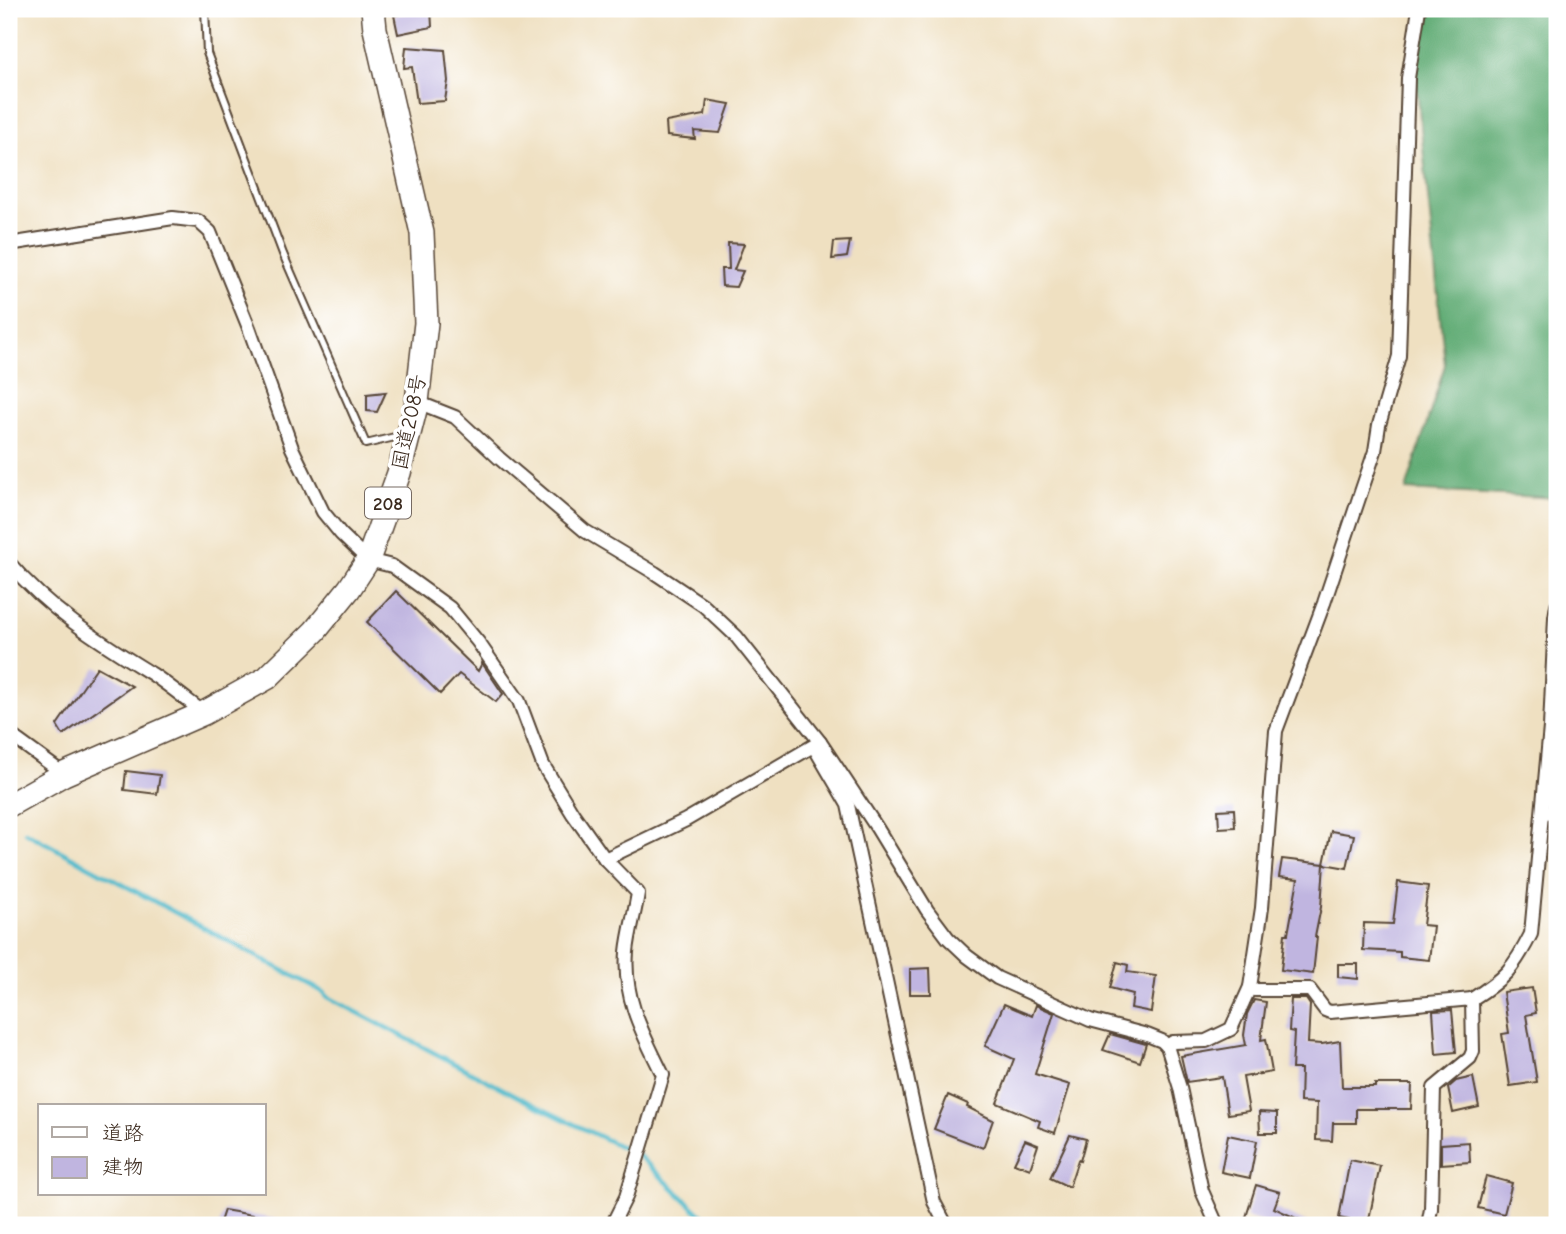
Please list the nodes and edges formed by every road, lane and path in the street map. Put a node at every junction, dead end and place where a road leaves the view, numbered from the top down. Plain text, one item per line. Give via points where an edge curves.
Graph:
1 (205, 9) edge
2 (1419, 9) edge
3 (373, 16) edge
4 (9, 244) edge
5 (417, 402) junction
6 (409, 434) junction
7 (368, 559) junction
8 (9, 563) edge
9 (1557, 605) edge
10 (204, 713) junction
11 (9, 734) edge
12 (817, 745) junction
13 (64, 774) junction
14 (9, 805) edge
15 (1557, 812) edge
16 (1543, 813) junction
17 (605, 859) junction
18 (1250, 987) junction
19 (1472, 999) junction
20 (1167, 1046) junction
21 (611, 1225) edge
22 (946, 1225) edge
23 (1217, 1225) edge
24 (1428, 1225) edge

1 - 6 lane via 207,52 283,254 366,444
2 - 18 street via 1407,90 1399,356 1360,498 1276,731 1262,908
3 - 5 highway, 国道208号 / 208 via 422,233 426,323
4 - 7 street via 173,218 198,221 215,241 292,448 323,512
5 - 6 highway, 国道208号 / 208
5 - 12 street via 455,416 585,531 703,605 736,636
6 - 7 highway, 国道208号 / 208
7 - 10 highway, 国道208号 / 208 via 315,631 267,678
7 - 17 street via 392,566 450,608 478,642 519,701 543,765
8 - 10 street via 32,591 59,612
9 - 16 street
10 - 13 highway, 国道208号 / 208
11 - 13 street
12 - 17 street via 686,820
12 - 20 street via 870,817 927,910 967,956 997,978 1090,1020 1147,1035
12 - 22 street via 848,805 934,1202
13 - 14 highway, 国道208号 / 208
15 - 16 street
16 - 19 street via 1531,934 1517,962 1496,984
17 - 21 street via 638,893 627,979 635,1018 663,1074 626,1198
18 - 19 street via 1310,990 1330,1012
18 - 20 street via 1231,1028 1206,1041
19 - 24 street via 1474,1051 1434,1088
20 - 23 street via 1202,1191

